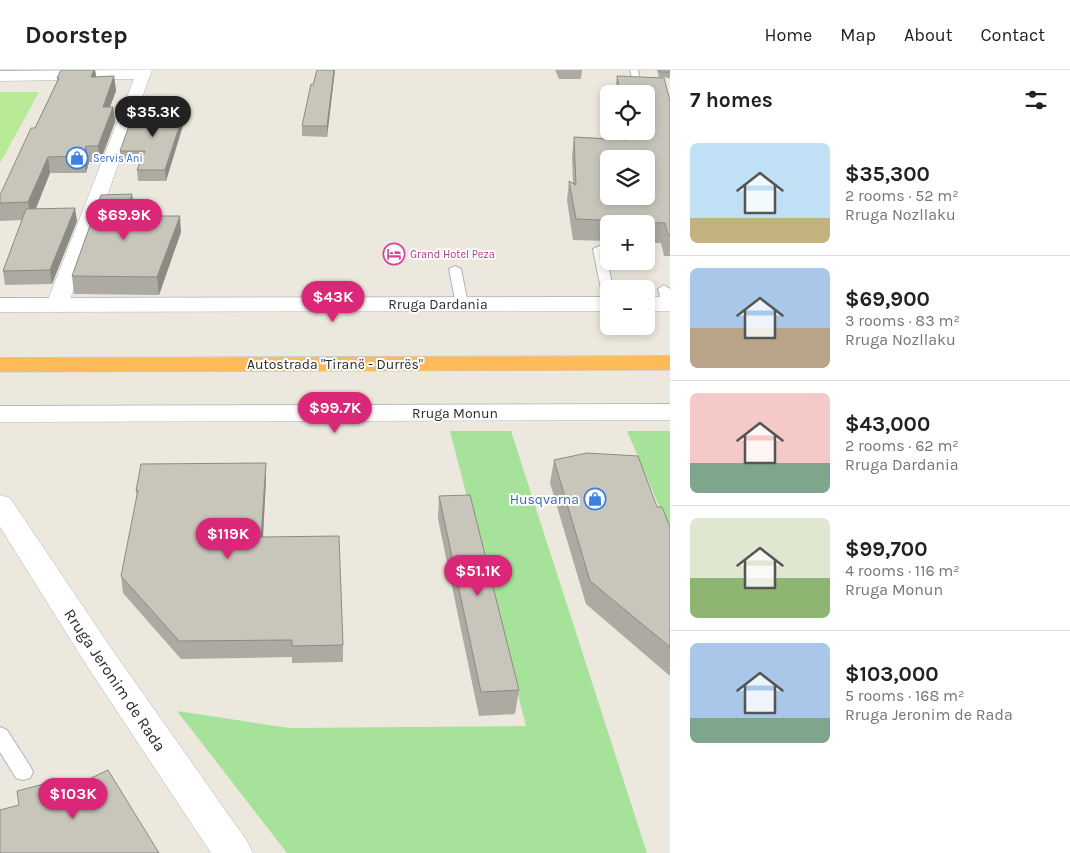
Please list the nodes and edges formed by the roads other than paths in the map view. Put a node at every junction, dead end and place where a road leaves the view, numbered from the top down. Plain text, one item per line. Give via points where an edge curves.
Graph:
1 (634, 70) edge
2 (144, 72) edge
3 (0, 76) edge
4 (638, 85) edge
5 (599, 250) dead end
6 (455, 269) dead end
7 (605, 280) edge
8 (462, 304) junction
9 (600, 304) edge
10 (0, 305) edge
11 (57, 305) junction
12 (670, 345) edge
13 (0, 347) edge
14 (670, 363) edge
15 (0, 365) edge
16 (670, 412) edge
17 (0, 414) edge
18 (0, 504) edge
19 (0, 735) edge
20 (23, 772) dead end
21 (233, 853) edge

1 - 4 lane
2 - 3 street
2 - 11 street
5 - 7 lane
6 - 8 lane
8 - 9 street, Rruga Dardania
8 - 11 street, Rruga Dardania
10 - 11 street, Rruga Dardania
12 - 13 highway, Autostrada "Tiranë - Durrës"
14 - 15 highway, Autostrada "Tiranë - Durrës"
16 - 17 street, Rruga Monun
18 - 21 street, Rruga Jeronim de Rada via 99,657
19 - 20 lane

